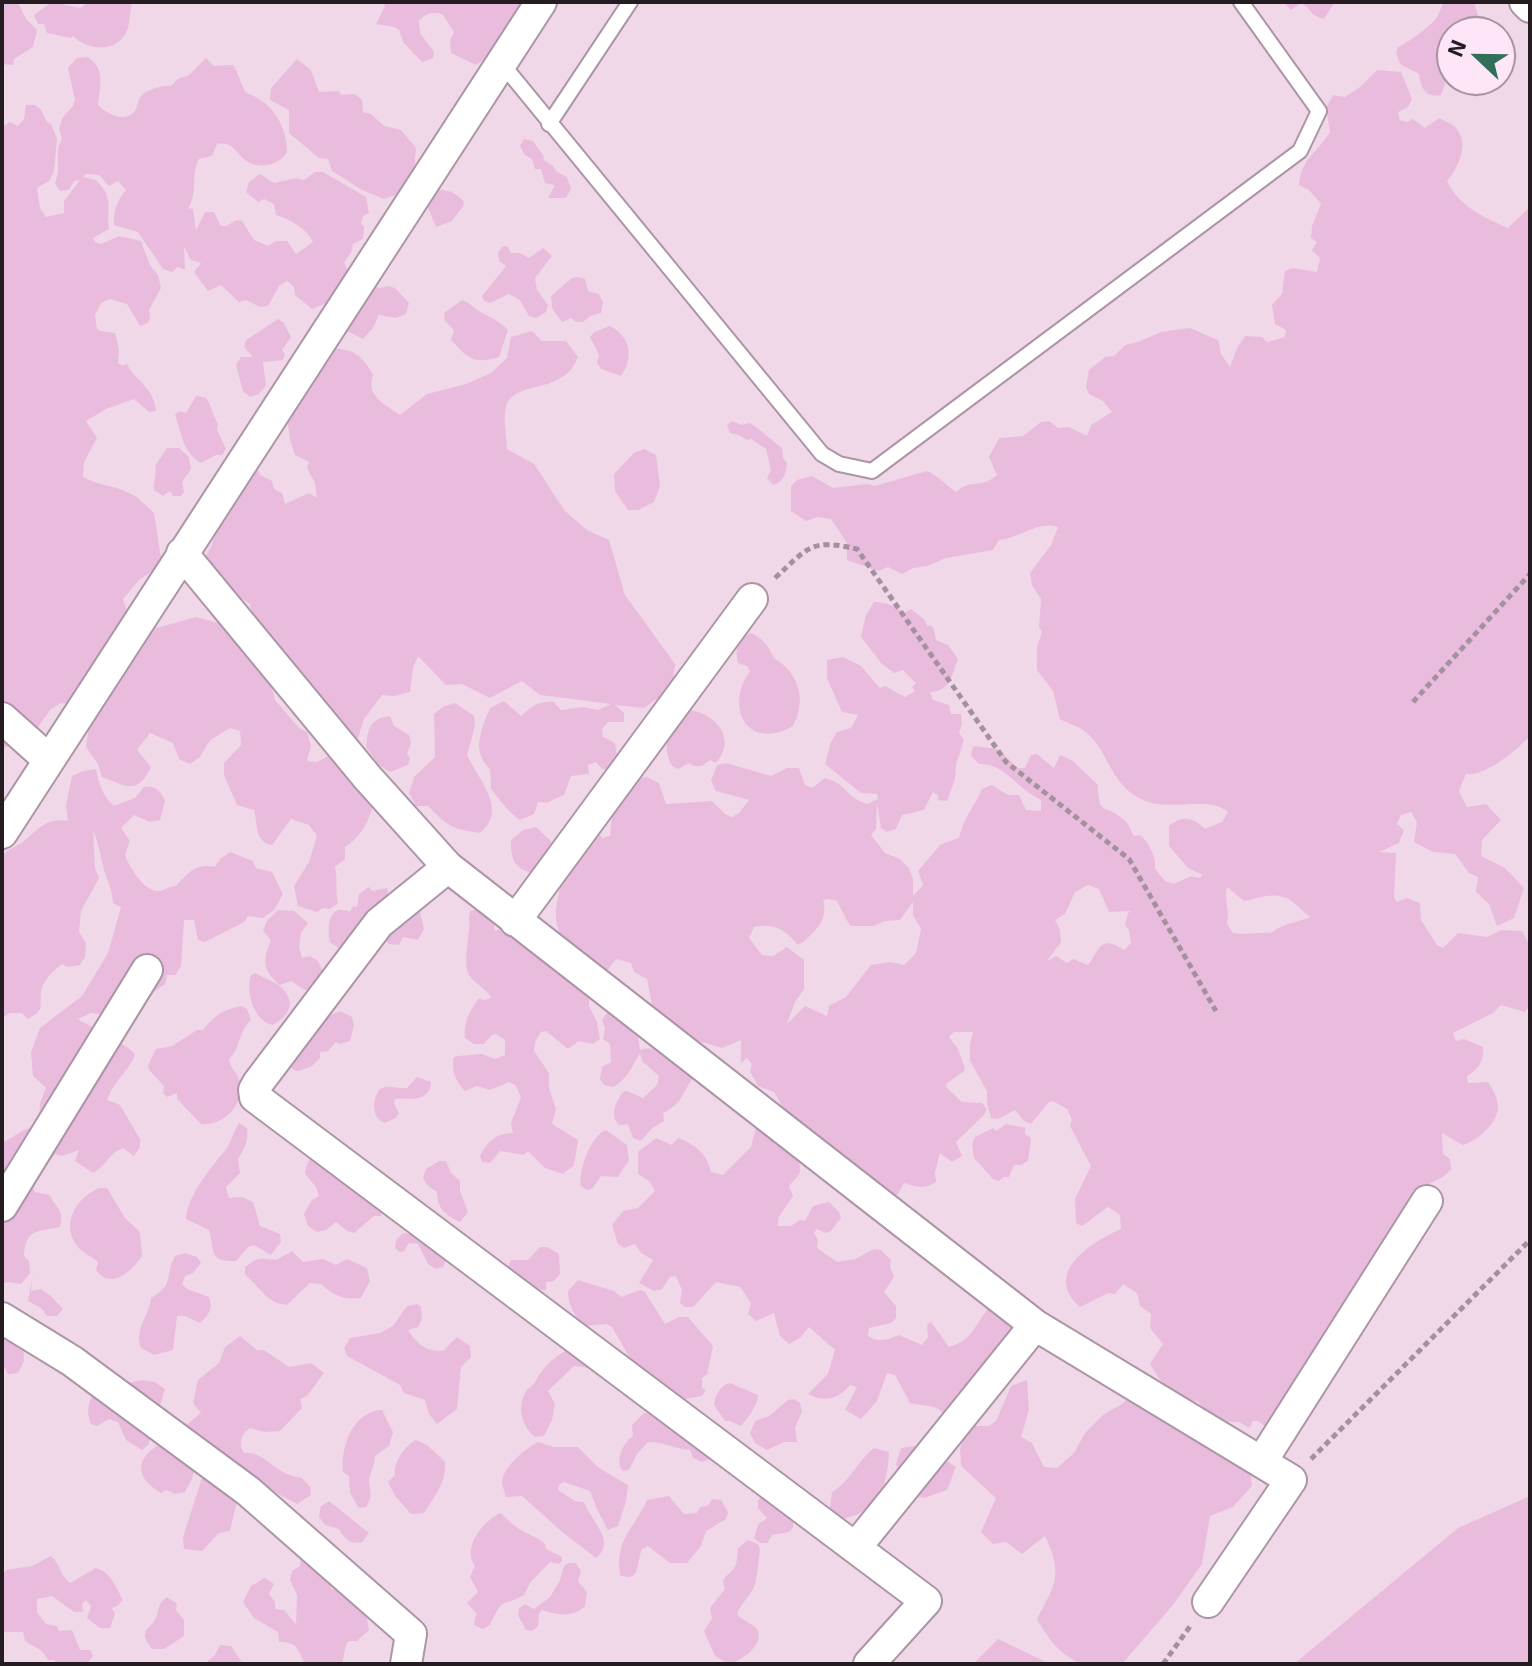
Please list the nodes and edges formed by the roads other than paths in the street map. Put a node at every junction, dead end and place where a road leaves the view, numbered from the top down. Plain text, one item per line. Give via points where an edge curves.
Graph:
1 (541, 2) edge
2 (630, 2) edge
3 (1241, 2) edge
4 (1525, 2) edge
5 (1530, 7) edge
6 (503, 65) junction
7 (549, 124) junction
8 (182, 553) junction
9 (752, 599) road end
10 (2, 718) edge
11 (49, 760) junction
12 (2, 833) edge
13 (448, 867) junction
14 (515, 921) junction
15 (147, 970) dead end
16 (1427, 1201) dead end
17 (2, 1206) edge
18 (2, 1318) edge
19 (1035, 1325) junction
20 (1262, 1461) junction
21 (856, 1547) junction
22 (1208, 1602) road end
23 (406, 1664) edge
24 (869, 1664) edge

1 - 6 street
2 - 7 lane
3 - 7 lane via 1319,111 1300,151 872,471 822,454
4 - 5 street
6 - 7 lane
6 - 8 street
8 - 11 street
8 - 13 street
9 - 14 street
10 - 11 street
11 - 12 street
13 - 14 street
13 - 21 street via 379,923 258,1083 255,1097
14 - 19 street
15 - 17 street
16 - 20 street
18 - 23 street via 72,1361 248,1491 411,1634
19 - 20 street
19 - 21 street
20 - 22 street via 1291,1480
21 - 24 street via 926,1601

